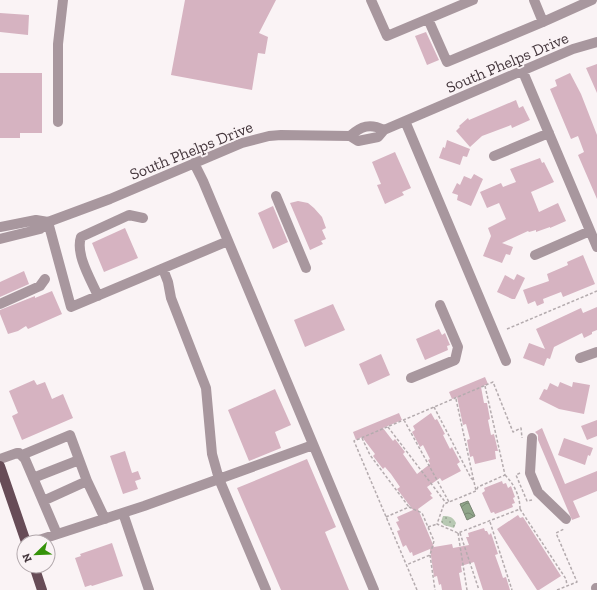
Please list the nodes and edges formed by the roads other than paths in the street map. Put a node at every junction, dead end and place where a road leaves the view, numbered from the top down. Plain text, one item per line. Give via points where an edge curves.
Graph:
1 (63, 0) edge
2 (371, 0) edge
3 (473, 0) edge
4 (534, 0) edge
5 (592, 0) edge
6 (428, 19) junction
7 (543, 22) junction
8 (597, 42) edge
9 (523, 72) junction
10 (405, 121) junction
11 (58, 122) dead end
12 (549, 133) junction
13 (494, 156) dead end
14 (194, 163) junction
15 (276, 196) dead end
16 (143, 218) dead end
17 (48, 222) junction
18 (0, 227) edge
19 (590, 231) junction
20 (0, 239) edge
21 (228, 241) junction
22 (597, 247) edge
23 (535, 255) dead end
24 (306, 268) dead end
25 (163, 269) junction
26 (45, 279) dead end
27 (98, 296) junction
28 (0, 304) edge
29 (440, 305) dead end
30 (597, 352) edge
31 (580, 358) dead end
32 (506, 361) dead end
33 (411, 378) dead end
34 (532, 438) dead end
35 (313, 445) junction
36 (22, 455) junction
37 (0, 458) edge
38 (79, 460) junction
39 (0, 466) edge
40 (33, 478) junction
41 (219, 479) junction
42 (88, 481) junction
43 (0, 486) edge
44 (43, 501) junction
45 (13, 504) junction
46 (123, 513) junction
47 (105, 519) junction
48 (563, 521) road end
49 (23, 534) edge
50 (57, 534) joint
51 (37, 574) edge
52 (42, 590) edge
53 (149, 590) edge
54 (266, 590) edge
55 (374, 590) edge

1 - 11 street via 58,44
2 - 6 street via 387,36
3 - 6 street
4 - 7 street
5 - 7 street
6 - 7 street via 447,62
8 - 9 street, South Phelps Drive via 573,49
9 - 10 street, South Phelps Drive
9 - 12 street
10 - 14 street, South Phelps Drive via 384,130 378,137 358,141 350,136 269,136 242,143
10 - 32 street
12 - 13 street
12 - 19 street
14 - 17 street, South Phelps Drive
14 - 21 street
15 - 24 street
16 - 27 street via 129,215 81,238 78,244 80,253
17 - 18 street, South Phelps Drive via 36,220
17 - 20 street, South Phelps Drive via 40,229
17 - 27 street via 71,307
19 - 22 street
19 - 23 street
21 - 25 street
21 - 35 street
25 - 27 street
25 - 41 street via 171,298 206,388 212,454
26 - 28 street via 40,286
29 - 33 street via 458,347 455,360
30 - 31 street
34 - 48 street via 530,473 538,492
35 - 41 street
35 - 55 street
36 - 37 street via 17,452
36 - 38 street via 70,435
36 - 40 street
38 - 40 street
38 - 42 street
39 - 45 main road
40 - 44 street
41 - 46 street
41 - 54 street
42 - 44 street
42 - 47 street
43 - 45 main road
44 - 50 street
45 - 49 main road
46 - 47 street
46 - 53 street
47 - 50 street
51 - 52 main road

